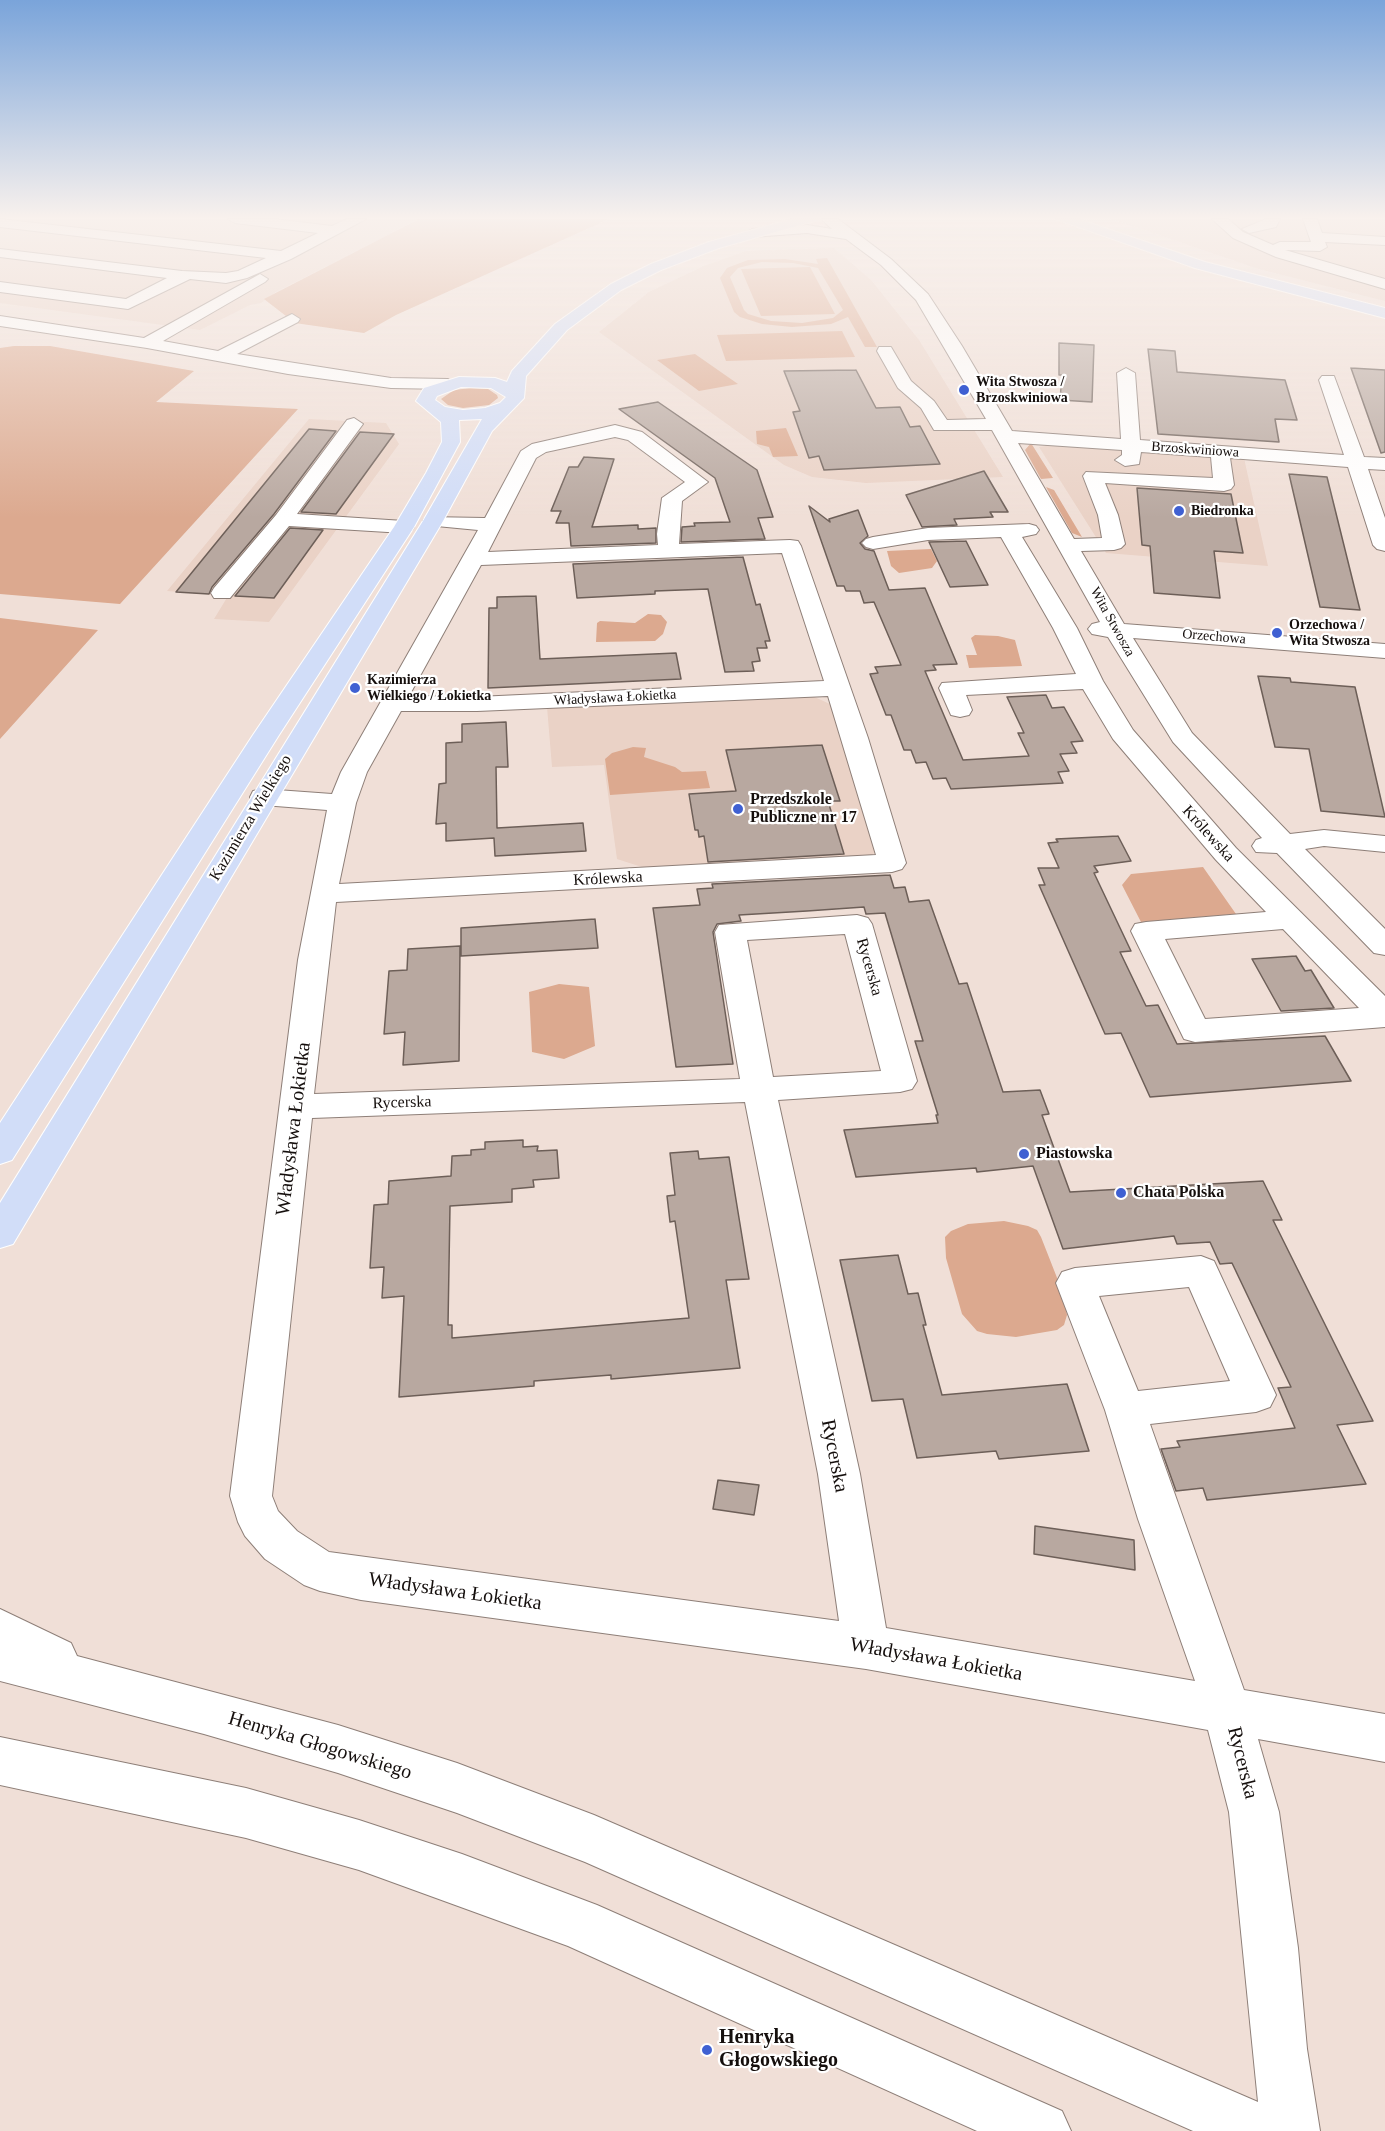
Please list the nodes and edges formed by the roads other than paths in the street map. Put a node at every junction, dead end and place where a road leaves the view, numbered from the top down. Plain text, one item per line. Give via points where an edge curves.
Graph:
1 (189, 318) edge
2 (572, 318) edge
3 (936, 318) edge
4 (292, 320) dead end
5 (2, 326) edge
6 (147, 343) junction
7 (885, 351) dead end
8 (221, 356) junction
9 (494, 368) dead end
10 (288, 369) junction
11 (1126, 373) dead end
12 (1328, 380) dead end
13 (453, 383) junction
14 (511, 400) junction
15 (434, 408) junction
16 (354, 424) dead end
17 (941, 426) junction
18 (1002, 430) junction
19 (950, 443) dead end
20 (1131, 453) junction
21 (1221, 459) junction
22 (1354, 461) junction
23 (1385, 464) edge
24 (1094, 476) junction
25 (283, 519) junction
26 (434, 521) junction
27 (492, 525) junction
28 (404, 527) junction
29 (1008, 531) junction
30 (1064, 537) junction
31 (873, 543) dead end
32 (1384, 545) edge
33 (669, 550) junction
34 (474, 559) junction
35 (222, 593) dead end
36 (1065, 628) junction
37 (1115, 629) junction
38 (1385, 651) edge
39 (1091, 681) junction
40 (836, 688) junction
41 (394, 703) junction
42 (960, 710) dead end
43 (263, 797) junction
44 (342, 803) junction
45 (1283, 843) junction
46 (1385, 844) edge
47 (1226, 854) junction
48 (323, 894) junction
49 (1288, 919) junction
50 (1385, 946) edge
51 (1385, 1015) edge
52 (759, 1090) junction
53 (297, 1107) junction
54 (0, 1151) edge
55 (0, 1234) edge
56 (1125, 1410) junction
57 (0, 1631) edge
58 (866, 1647) junction
59 (0, 1659) edge
60 (148, 1697) junction
61 (1229, 1712) junction
62 (1385, 1738) edge
63 (0, 1761) edge
64 (0, 1779) edge
65 (128, 1788) junction
66 (1042, 2131) edge
67 (1259, 2131) edge
68 (1291, 2131) edge

1 - 6 street
2 - 14 main road, Kazimierza Wielkiego via 515,381
3 - 18 street, Wita Stwosza
4 - 8 street
5 - 6 street
6 - 8 street
7 - 17 street via 904,384 928,405
8 - 10 street
9 - 13 main road
10 - 13 street via 391,382
10 - 15 street via 410,398
11 - 20 street
12 - 22 street
13 - 14 main road via 495,383
13 - 15 main road via 426,396
14 - 15 main road via 475,414
14 - 26 main road, Kazimierza Wielkiego via 488,424
15 - 28 main road, Kazimierza Wielkiego via 450,420 451,442
16 - 25 street
17 - 18 street, Brzoskwiniowa
17 - 19 street
18 - 20 street, Brzoskwiniowa
18 - 30 street, Wita Stwosza
20 - 21 street, Brzoskwiniowa
20 - 24 street via 1085,457
21 - 22 street, Brzoskwiniowa
21 - 24 street via 1224,485
22 - 23 street, Brzoskwiniowa
22 - 32 street
24 - 30 street via 1114,544
25 - 28 street
25 - 35 street
26 - 27 street
26 - 43 main road, Kazimierza Wielkiego
27 - 33 street, Władysława Łokietka via 528,455 567,440 602,432 627,432 698,482 672,498
27 - 34 street, Władysława Łokietka
28 - 54 main road, Kazimierza Wielkiego
29 - 30 street
29 - 31 street via 919,534
29 - 36 street, Królewska
30 - 37 street, Wita Stwosza
33 - 34 street
33 - 40 street via 790,546
34 - 41 street, Władysława Łokietka
36 - 37 street
36 - 39 street, Królewska
37 - 38 street, Orzechowa
37 - 45 street, Wita Stwosza via 1182,737
39 - 42 street via 951,687
39 - 47 street, Królewska via 1122,734
40 - 41 street, Władysława Łokietka via 477,704
40 - 48 street, Królewska via 892,863
41 - 44 street, Władysława Łokietka via 354,772
43 - 44 street
43 - 55 main road, Kazimierza Wielkiego
44 - 48 street, Władysława Łokietka
45 - 46 street via 1324,838
45 - 47 street
45 - 50 street, Wita Stwosza
47 - 49 street, Królewska
48 - 53 street, Władysława Łokietka
49 - 51 street, Królewska
49 - 51 street via 1146,931 1195,1031
52 - 52 street, Rycerska via 900,1081 856,924 730,932
52 - 53 street, Rycerska
52 - 58 street, Rycerska via 839,1474
53 - 58 street, Władysława Łokietka via 251,1496 260,1522 281,1545 320,1570 361,1579
56 - 56 street, Rycerska via 1075,1283 1201,1271 1256,1395
56 - 61 street, Rycerska
57 - 60 street
58 - 61 street, Władysława Łokietka
59 - 60 street, Henryka Głogowskiego
60 - 67 street, Henryka Głogowskiego via 338,1749 457,1788 594,1840
61 - 62 street, Władysława Łokietka
61 - 68 street, Rycerska via 1254,1812
63 - 65 street
64 - 65 street
65 - 66 street via 246,1813 462,1880 589,1928

